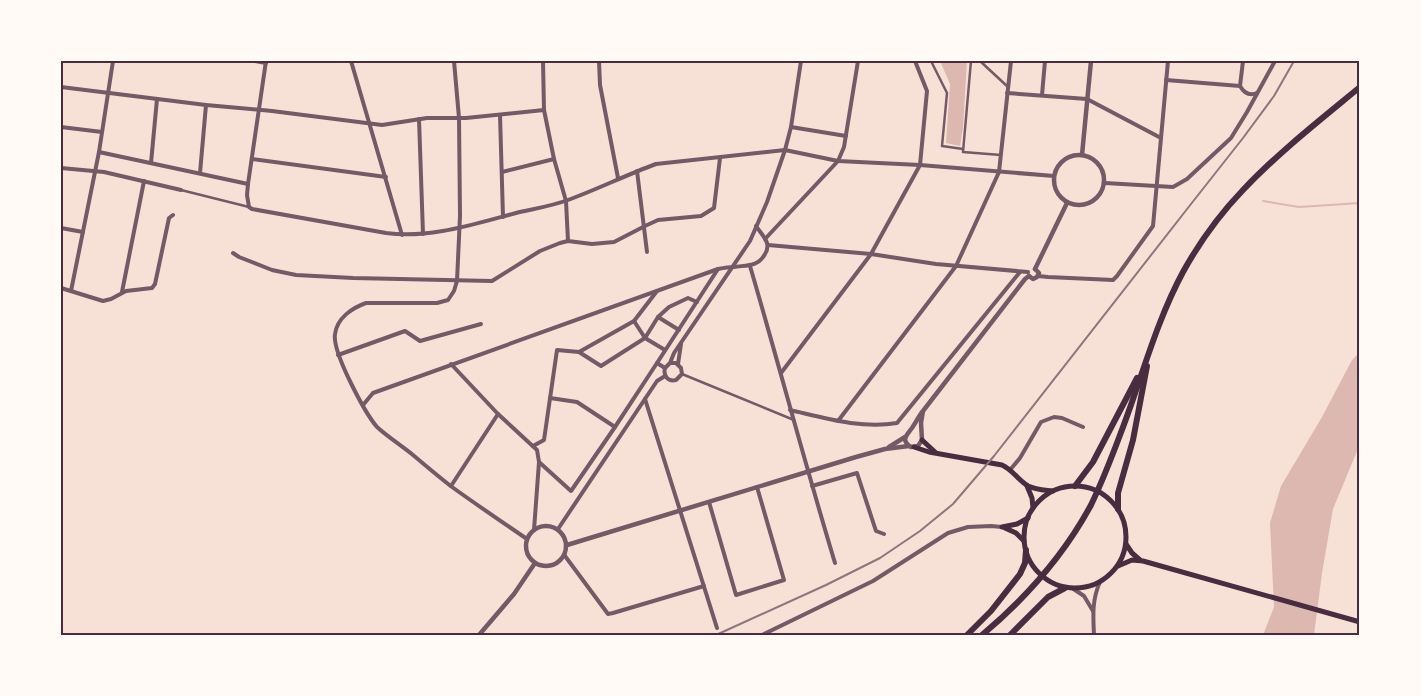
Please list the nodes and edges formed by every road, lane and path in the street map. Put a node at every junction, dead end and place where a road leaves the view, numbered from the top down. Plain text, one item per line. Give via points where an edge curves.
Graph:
1 (113, 61) edge
2 (255, 61) edge
3 (351, 61) edge
4 (454, 61) edge
5 (543, 61) edge
6 (599, 61) edge
7 (801, 61) edge
8 (858, 61) edge
9 (915, 61) edge
10 (931, 61) edge
11 (971, 61) edge
12 (980, 61) edge
13 (1011, 61) edge
14 (1044, 61) edge
15 (1091, 61) edge
16 (1168, 61) edge
17 (1243, 61) edge
18 (1275, 61) edge
19 (266, 62) edge
20 (1166, 80) junction
21 (1240, 86) junction
22 (1008, 87) junction
23 (1360, 87) edge
24 (61, 88) edge
25 (1007, 92) junction
26 (108, 93) junction
27 (1258, 93) junction
28 (1042, 95) junction
29 (157, 99) junction
30 (1087, 99) junction
31 (206, 105) junction
32 (260, 110) junction
33 (544, 110) junction
34 (500, 115) junction
35 (459, 118) junction
36 (419, 119) junction
37 (370, 124) junction
38 (61, 127) edge
39 (791, 127) junction
40 (102, 132) junction
41 (846, 136) junction
42 (1161, 138) junction
43 (964, 148) junction
44 (785, 150) junction
45 (99, 152) junction
46 (1001, 155) junction
47 (1082, 155) junction
48 (720, 158) junction
49 (252, 159) junction
50 (554, 159) junction
51 (838, 161) junction
52 (151, 163) junction
53 (920, 165) junction
54 (61, 168) edge
55 (637, 171) junction
56 (95, 172) junction
57 (502, 172) junction
58 (999, 172) junction
59 (200, 173) junction
60 (1054, 176) junction
61 (386, 178) junction
62 (618, 178) junction
63 (144, 181) junction
64 (1105, 183) junction
65 (248, 184) junction
66 (1157, 188) junction
67 (181, 190) joint
68 (566, 201) junction
69 (1067, 203) junction
70 (249, 207) junction
71 (173, 215) dead end
72 (503, 217) junction
73 (645, 226) junction
74 (756, 226) junction
75 (460, 227) junction
76 (61, 228) edge
77 (83, 232) junction
78 (423, 234) junction
79 (402, 235) junction
80 (765, 238) junction
81 (568, 241) junction
82 (768, 245) junction
83 (648, 252) dead end
84 (233, 253) dead end
85 (871, 254) junction
86 (750, 266) junction
87 (956, 266) junction
88 (733, 267) junction
89 (718, 269) junction
90 (1035, 269) junction
91 (1020, 272) junction
92 (1029, 274) junction
93 (1038, 276) junction
94 (457, 281) junction
95 (61, 288) edge
96 (71, 291) junction
97 (657, 291) junction
98 (122, 292) junction
99 (696, 302) junction
100 (658, 317) junction
101 (634, 321) junction
102 (481, 324) dead end
103 (679, 330) junction
104 (645, 338) junction
105 (682, 342) junction
106 (666, 350) junction
107 (579, 352) junction
108 (338, 355) junction
109 (1148, 355) junction
110 (657, 363) junction
111 (670, 363) junction
112 (451, 364) junction
113 (678, 364) junction
114 (1144, 366) junction
115 (664, 368) junction
116 (781, 373) junction
117 (682, 374) junction
118 (665, 376) junction
119 (550, 398) junction
120 (645, 399) junction
121 (363, 405) junction
122 (790, 410) junction
123 (923, 411) junction
124 (498, 414) junction
125 (794, 420) junction
126 (838, 421) junction
127 (615, 427) junction
128 (1083, 427) dead end
129 (910, 430) junction
130 (922, 437) junction
131 (905, 438) junction
132 (533, 446) junction
133 (911, 446) junction
134 (885, 449) junction
135 (938, 454) junction
136 (539, 462) junction
137 (1010, 470) junction
138 (808, 472) junction
139 (451, 486) junction
140 (812, 486) junction
141 (1027, 486) junction
142 (1075, 486) junction
143 (757, 487) junction
144 (1053, 491) junction
145 (709, 502) junction
146 (1033, 508) junction
147 (1118, 509) junction
148 (680, 510) junction
149 (1028, 518) junction
150 (1002, 527) junction
151 (534, 530) junction
152 (558, 530) junction
153 (884, 534) dead end
154 (527, 539) junction
155 (1024, 541) junction
156 (1126, 544) junction
157 (567, 545) junction
158 (1026, 550) junction
159 (565, 556) junction
160 (1143, 561) junction
161 (835, 563) dead end
162 (535, 564) junction
163 (1118, 566) junction
164 (1100, 582) junction
165 (704, 586) junction
166 (1069, 588) junction
167 (1092, 611) junction
168 (1360, 622) edge
169 (717, 628) dead end
170 (479, 635) edge
171 (762, 635) edge
172 (967, 635) edge
173 (982, 635) edge
174 (1010, 635) edge
175 (1094, 635) edge

1 - 26 street
2 - 19 street
3 - 37 street
4 - 35 street
5 - 33 street
6 - 62 street via 600,85
7 - 39 street
8 - 41 street
9 - 53 street via 927,90
10 - 43 street via 947,93 942,146
11 - 43 street
12 - 22 street
13 - 22 street
14 - 28 street
15 - 30 street
16 - 20 street
17 - 21 street
18 - 27 street
19 - 32 street
20 - 21 street
20 - 42 street
21 - 27 street via 1246,92
22 - 25 street
23 - 109 highway via 1258,174 1229,206 1182,274
24 - 26 street
25 - 28 street
25 - 46 street
26 - 29 street
26 - 40 street
27 - 66 street via 1225,144 1187,179 1173,187
28 - 30 street
29 - 31 street
29 - 52 street
30 - 42 street
30 - 47 street
31 - 32 street
31 - 59 street
32 - 37 street
32 - 49 street
33 - 34 street
33 - 50 street
34 - 35 street
34 - 57 street
35 - 36 street
35 - 75 street
36 - 37 street
36 - 78 street
37 - 61 street
38 - 40 street
39 - 41 street
39 - 44 street
40 - 45 street
41 - 51 street
42 - 66 street
43 - 46 street via 963,152
44 - 48 street
44 - 51 street
44 - 74 street
45 - 52 street
45 - 56 street
46 - 58 street
47 - 60 street via 1074,155 1061,162
47 - 64 street via 1090,157 1102,168
48 - 55 street via 656,164
48 - 73 street via 714,208 701,216 658,220
49 - 61 street
49 - 65 street
50 - 57 street
50 - 68 street
51 - 53 street
51 - 80 street
52 - 59 street
53 - 58 street
53 - 85 street
54 - 56 street
55 - 62 street
55 - 73 street
56 - 63 street
56 - 77 street
57 - 72 street
58 - 60 street
58 - 87 street
59 - 65 street
60 - 69 street via 1056,191
61 - 79 street
62 - 68 street
63 - 67 street
63 - 98 street
64 - 66 street
64 - 69 street via 1098,198 1091,203 1075,206
65 - 70 street
66 - 93 street via 1153,226 1113,280
67 - 70 street
68 - 72 street
68 - 81 street
69 - 90 street
70 - 79 street
71 - 98 street via 169,218 154,286
72 - 75 street
73 - 81 street via 614,242
73 - 83 street
74 - 80 street
74 - 88 street
75 - 78 street
75 - 94 street
76 - 77 street
77 - 96 street
78 - 79 street
80 - 82 street
81 - 94 street via 540,252 492,281
82 - 85 street
82 - 86 street via 761,260
84 - 94 street via 286,274
85 - 87 street
85 - 116 street
86 - 88 street
86 - 116 street
87 - 91 street
87 - 126 street
88 - 89 street
88 - 105 street
89 - 97 street
89 - 99 street
90 - 92 street via 1031,269
90 - 93 street
91 - 92 street
91 - 126 street via 897,422 870,425
92 - 93 street via 1034,279
92 - 123 street
94 - 108 street via 448,300 437,303 366,303 356,306 346,314 334,333
95 - 96 street
96 - 98 street via 103,301
97 - 101 street
97 - 112 street
99 - 100 street via 688,298 669,307
99 - 103 street
100 - 103 street
100 - 104 street
101 - 104 street
101 - 107 street
102 - 108 street via 420,341 405,331
103 - 106 street
104 - 106 street
104 - 107 street via 601,366
105 - 111 street
105 - 113 street
106 - 110 street
107 - 119 street via 557,350
108 - 121 street
109 - 114 highway
109 - 147 highway via 1133,440 1118,492
110 - 115 street
110 - 127 street
111 - 113 street
111 - 115 street
112 - 121 street via 373,393
112 - 124 street
113 - 117 street
114 - 142 highway via 1097,455
114 - 173 highway via 1104,477 1076,530 1032,588
115 - 118 street
116 - 122 street
117 - 118 street via 674,381
117 - 125 street
118 - 120 street via 657,381
119 - 127 street via 577,402
119 - 132 street via 544,440
120 - 148 street
120 - 152 street
121 - 139 street via 377,426
122 - 125 street
122 - 126 street
123 - 129 street
123 - 130 street
124 - 132 street
124 - 139 street
125 - 138 street
127 - 136 street via 571,491
128 - 137 street via 1054,417 1041,422
129 - 130 street via 918,431
129 - 131 street
130 - 133 street via 920,444
130 - 135 main road
131 - 133 street
131 - 134 street
132 - 136 street via 538,450
133 - 134 street
133 - 135 main road
134 - 138 street
135 - 137 main road via 996,464
136 - 151 street
137 - 141 main road
138 - 140 street
138 - 143 street
139 - 154 street
140 - 153 street via 857,473 876,531
140 - 161 street
141 - 144 main road
141 - 146 main road
142 - 144 main road
142 - 147 main road via 1102,494
143 - 145 street
143 - 145 street via 784,580 736,594
144 - 146 main road
145 - 148 street
146 - 149 main road
147 - 156 main road via 1124,522
148 - 157 street
148 - 165 street
149 - 150 main road
149 - 155 main road
150 - 155 main road via 1016,532
150 - 171 street via 968,527 948,533 873,581
151 - 152 street via 546,526
151 - 154 street
152 - 157 street
154 - 162 street via 527,553
155 - 158 main road
156 - 160 main road
156 - 163 main road
157 - 159 street
158 - 166 main road via 1036,570 1050,581
158 - 172 highway via 1020,574
159 - 162 street via 552,566
159 - 165 street via 608,614
160 - 163 main road via 1126,561
160 - 168 main road
162 - 170 street
163 - 164 main road
164 - 166 main road
164 - 167 street
165 - 169 street
166 - 167 street via 1084,596
166 - 174 highway via 1048,597
167 - 175 street

